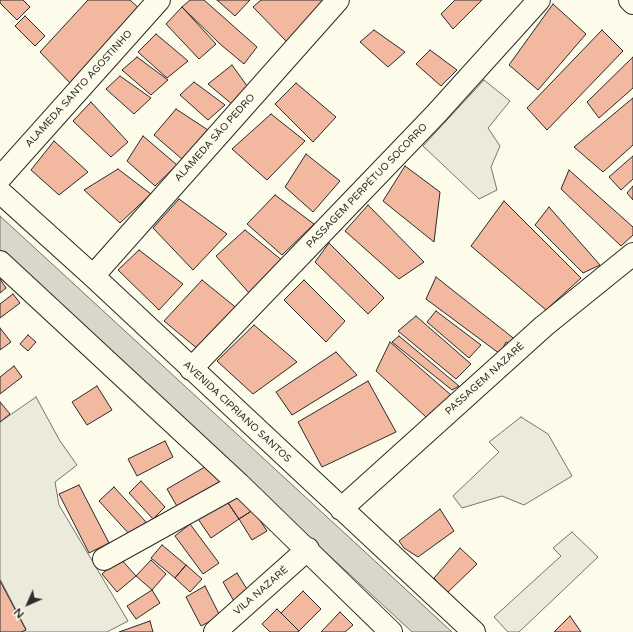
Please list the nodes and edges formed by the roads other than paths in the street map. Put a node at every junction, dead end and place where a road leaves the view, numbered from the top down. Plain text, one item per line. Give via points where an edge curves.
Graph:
1 (159, 0) edge
2 (338, 0) edge
3 (539, 0) edge
4 (630, 0) edge
5 (633, 3) edge
6 (0, 178) edge
7 (0, 192) edge
8 (633, 254) edge
9 (0, 262) edge
10 (93, 276) junction
11 (191, 369) junction
12 (239, 484) junction
13 (341, 509) junction
14 (308, 549) junction
15 (104, 559) dead end
16 (215, 632) edge
17 (391, 632) edge
18 (474, 632) edge

1 - 6 street, ALAMEDA SANTO AGOSTINHO
2 - 10 street, ALAMEDA SÃO PEDRO
3 - 11 street, PASSAGEM PERPÉTUO SOCORRO via 436,114
4 - 5 street
7 - 10 street, AVENIDA CIPRIANO SANTOS
8 - 13 street, PASSAGEM NAZARÉ via 544,326
9 - 12 street
10 - 11 street, AVENIDA CIPRIANO SANTOS
11 - 13 street, AVENIDA CIPRIANO SANTOS
12 - 14 street
12 - 15 street
13 - 18 street, AVENIDA CIPRIANO SANTOS
14 - 16 street, VILA NAZARÉ
14 - 17 street

